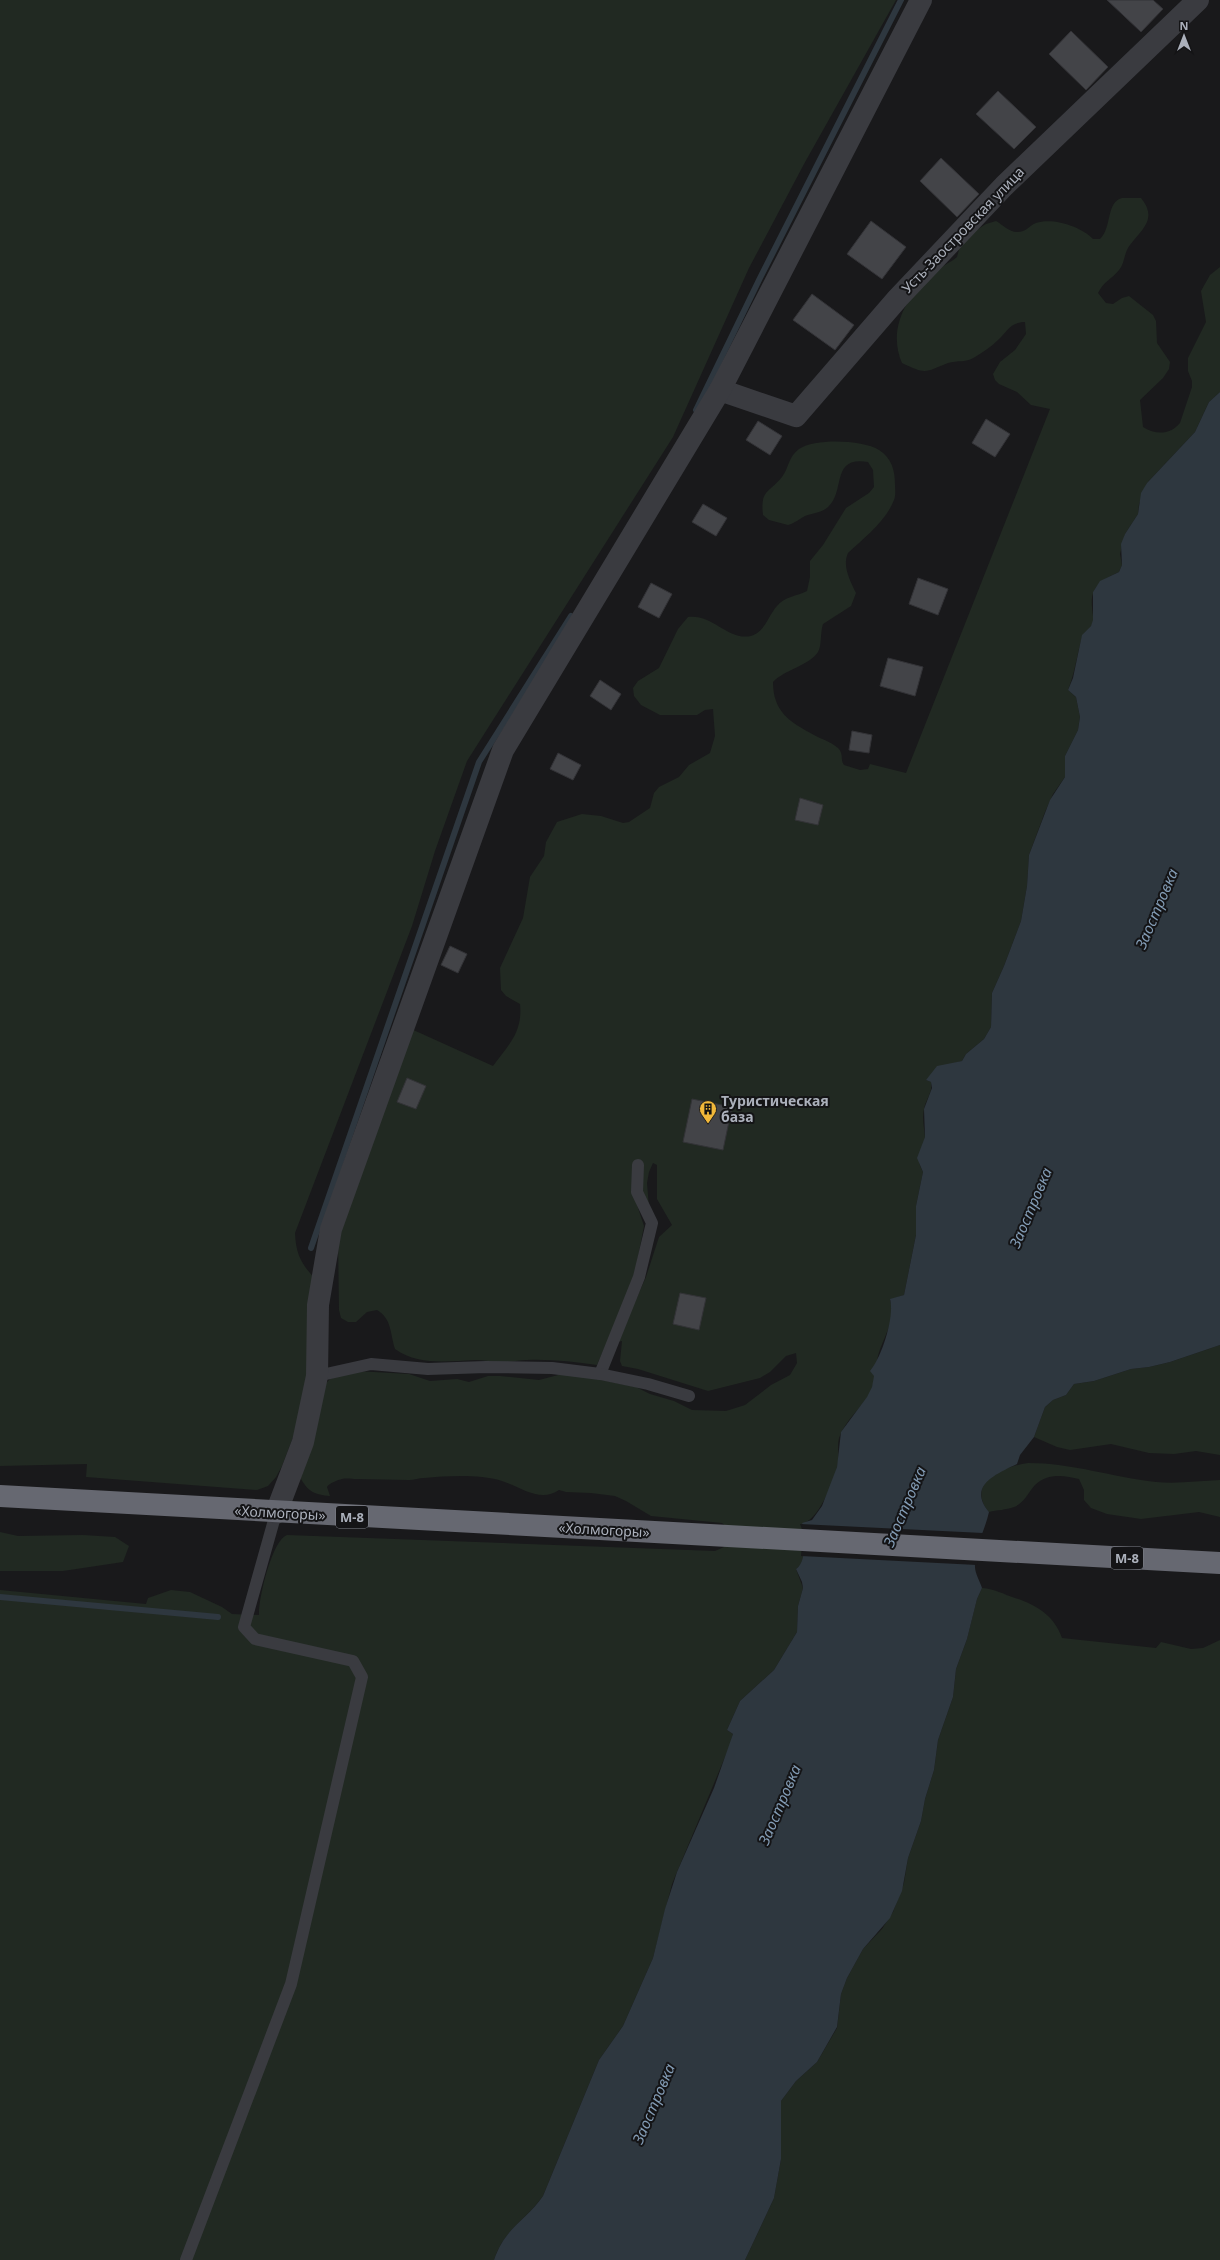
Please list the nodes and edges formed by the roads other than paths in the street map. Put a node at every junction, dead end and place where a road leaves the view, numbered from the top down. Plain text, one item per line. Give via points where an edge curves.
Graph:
1 (920, 0) edge
2 (1198, 0) edge
3 (720, 390) junction
4 (638, 1166) dead end
5 (600, 1374) junction
6 (317, 1376) junction
7 (689, 1396) dead end
8 (0, 1496) edge
9 (276, 1513) junction
10 (1220, 1563) edge
11 (186, 2260) edge

1 - 3 street
2 - 3 street, Усть-Заостровская улица via 1004,186 898,298 796,416
3 - 6 street via 503,750 331,1229 318,1305
4 - 5 lane via 637,1192 652,1223 639,1277
5 - 6 lane via 552,1368 428,1369 372,1364
5 - 7 lane
6 - 9 street via 302,1442
8 - 9 highway, «Холмогоры» / М-8
9 - 10 highway, «Холмогоры» / М-8
9 - 11 lane via 244,1627 255,1639 353,1661 362,1676 291,1984

